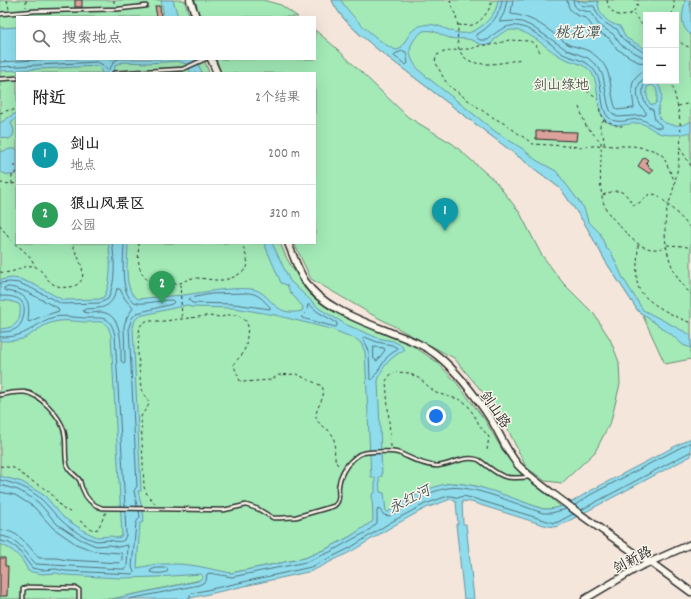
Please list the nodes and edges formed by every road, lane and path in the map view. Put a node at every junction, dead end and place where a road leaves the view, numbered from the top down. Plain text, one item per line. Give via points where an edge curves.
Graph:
1 (7, 0) edge
2 (26, 0) edge
3 (190, 0) edge
4 (450, 0) edge
5 (492, 0) edge
6 (607, 0) edge
7 (638, 0) edge
8 (674, 0) edge
9 (146, 6) dead end
10 (26, 12) junction
11 (673, 12) edge
12 (632, 13) junction
13 (0, 14) edge
14 (9, 14) junction
15 (196, 16) edge
16 (458, 25) dead end
17 (643, 26) edge
18 (679, 42) edge
19 (691, 48) edge
20 (460, 50) junction
21 (540, 52) dead end
22 (521, 59) dead end
23 (208, 60) edge
24 (135, 72) edge
25 (216, 72) edge
26 (0, 78) edge
27 (16, 78) edge
28 (576, 80) dead end
29 (672, 84) edge
30 (691, 104) edge
31 (677, 106) junction
32 (579, 107) dead end
33 (16, 110) edge
34 (0, 113) edge
35 (604, 120) dead end
36 (622, 126) dead end
37 (601, 145) junction
38 (604, 145) junction
39 (680, 148) junction
40 (691, 166) edge
41 (16, 172) edge
42 (675, 182) junction
43 (0, 183) edge
44 (16, 183) edge
45 (12, 184) junction
46 (602, 195) dead end
47 (668, 205) junction
48 (0, 224) edge
49 (691, 229) edge
50 (72, 244) edge
51 (138, 244) edge
52 (243, 244) edge
53 (288, 244) edge
54 (638, 244) junction
55 (666, 245) junction
56 (667, 247) junction
57 (691, 248) edge
58 (35, 266) junction
59 (0, 272) edge
60 (180, 283) junction
61 (691, 294) edge
62 (182, 318) junction
63 (691, 323) edge
64 (0, 395) edge
65 (391, 452) junction
66 (489, 452) dead end
67 (0, 466) edge
68 (344, 470) junction
69 (531, 477) junction
70 (108, 508) junction
71 (157, 508) junction
72 (70, 512) dead end
73 (80, 521) dead end
74 (691, 544) edge
75 (650, 562) junction
76 (691, 592) edge
77 (23, 599) edge
78 (79, 599) edge
79 (585, 599) edge

1 - 14 path
2 - 10 path
3 - 15 street
4 - 20 path via 456,17
5 - 16 path via 491,8 477,23 469,26
6 - 12 path via 608,7 616,15
7 - 12 path via 637,7
8 - 11 path
9 - 10 lane
10 - 14 lane
12 - 17 path
13 - 14 lane
18 - 19 path
20 - 21 path via 493,45 506,40 524,40 533,43
20 - 22 path via 467,58 480,64
20 - 37 path via 437,55 435,61 449,86 487,114 508,125 533,144 582,147
23 - 24 lane via 183,69
23 - 25 street
26 - 27 lane
28 - 36 path via 582,80 587,91 598,98 600,112 606,122
29 - 31 path
30 - 31 path
31 - 39 path
32 - 37 path via 586,126
33 - 34 path
35 - 38 path via 599,126 605,138
37 - 38 path
37 - 54 path via 601,187 604,206 629,237
38 - 42 path via 633,146 656,151 665,160
39 - 40 path
39 - 42 path
41 - 45 path via 12,174
42 - 47 path
43 - 45 path
44 - 45 path
46 - 47 path via 620,192 634,205 646,196 654,194
47 - 49 path
47 - 55 path
48 - 58 path via 11,241 31,258
50 - 58 path via 83,270 76,286 60,287 52,283
51 - 60 path via 138,266 145,277 158,284
52 - 60 path via 248,265 239,274 226,280 193,278
53 - 69 street, 剑山路 via 305,281 313,292 325,301 438,355 463,381 492,421 513,458
54 - 56 path via 654,250
54 - 63 path via 637,275 640,290 653,303
55 - 56 path
55 - 57 path
56 - 61 path via 676,276
58 - 59 path
60 - 62 path
62 - 68 path via 222,317 233,314 246,321 246,346 234,363 240,381 271,380 279,375 296,374 322,386 323,399 316,418 331,433 336,464
62 - 71 path via 146,321 140,326 138,334 141,389 149,403 141,417 144,487
64 - 70 lane via 24,392 33,394 46,404 65,432 67,466 78,478 85,495 93,504
65 - 66 path via 386,381 391,374 404,372 420,379 436,392 465,402 489,437
65 - 68 lane via 364,453 354,458
65 - 69 lane via 438,466 475,459 503,477
67 - 72 path via 14,468 50,492 63,509
68 - 71 lane via 338,485 338,503 296,517 273,518 246,505 224,510
69 - 75 street, 剑山路
70 - 71 lane
70 - 73 path via 98,529 93,530
74 - 75 street, 剑新路
75 - 76 street, 剑山路
75 - 79 street, 剑新路
77 - 78 lane via 23,589 28,587 76,588 80,592

